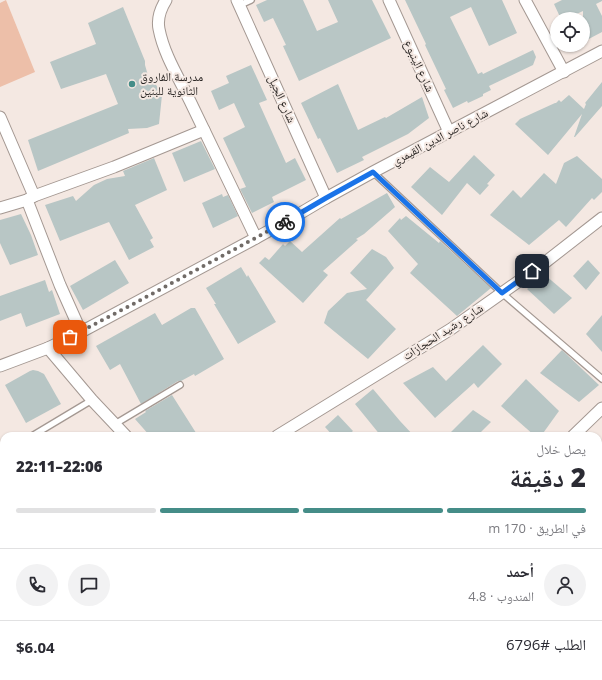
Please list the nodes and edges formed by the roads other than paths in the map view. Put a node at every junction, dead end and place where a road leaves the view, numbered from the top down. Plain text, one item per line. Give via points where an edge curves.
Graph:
1 (166, 0) edge
2 (251, 0) edge
3 (389, 0) edge
4 (525, 0) edge
5 (239, 2) edge
6 (602, 51) edge
7 (564, 72) junction
8 (0, 118) edge
9 (204, 130) junction
10 (449, 132) junction
11 (373, 172) junction
12 (30, 198) junction
13 (326, 198) junction
14 (0, 208) edge
15 (602, 218) edge
16 (256, 238) junction
17 (502, 293) junction
18 (81, 332) junction
19 (48, 348) junction
20 (0, 366) edge
21 (602, 379) edge
22 (180, 386) dead end
23 (92, 400) junction
24 (602, 408) edge
25 (115, 424) junction
26 (39, 432) edge
27 (122, 432) edge
28 (284, 432) edge
29 (577, 432) edge

1 - 9 street via 159,17 159,28 170,60
2 - 5 lane
3 - 10 street, شارع الينبوع
4 - 7 street
5 - 13 street, شارع الجيل
6 - 7 street, شارع ناصر الدين القيمري
7 - 10 street, شارع ناصر الدين القيمري
8 - 12 street
9 - 12 street
9 - 16 street
10 - 11 street, شارع ناصر الدين القيمري
11 - 13 street, شارع ناصر الدين القيمري
11 - 17 lane
12 - 14 street
12 - 18 street via 60,285
13 - 16 street, شارع ناصر الدين القيمري
15 - 17 street, شارع رشيد الحجازات
16 - 18 street, شارع ناصر الدين القيمري
17 - 21 lane
17 - 28 street, شارع رشيد الحجازات via 451,329
18 - 19 street, شارع ناصر الدين القيمري
19 - 20 street, شارع ناصر الدين القيمري
19 - 23 street
22 - 25 lane
23 - 25 street
23 - 26 lane
24 - 29 street
25 - 27 street

